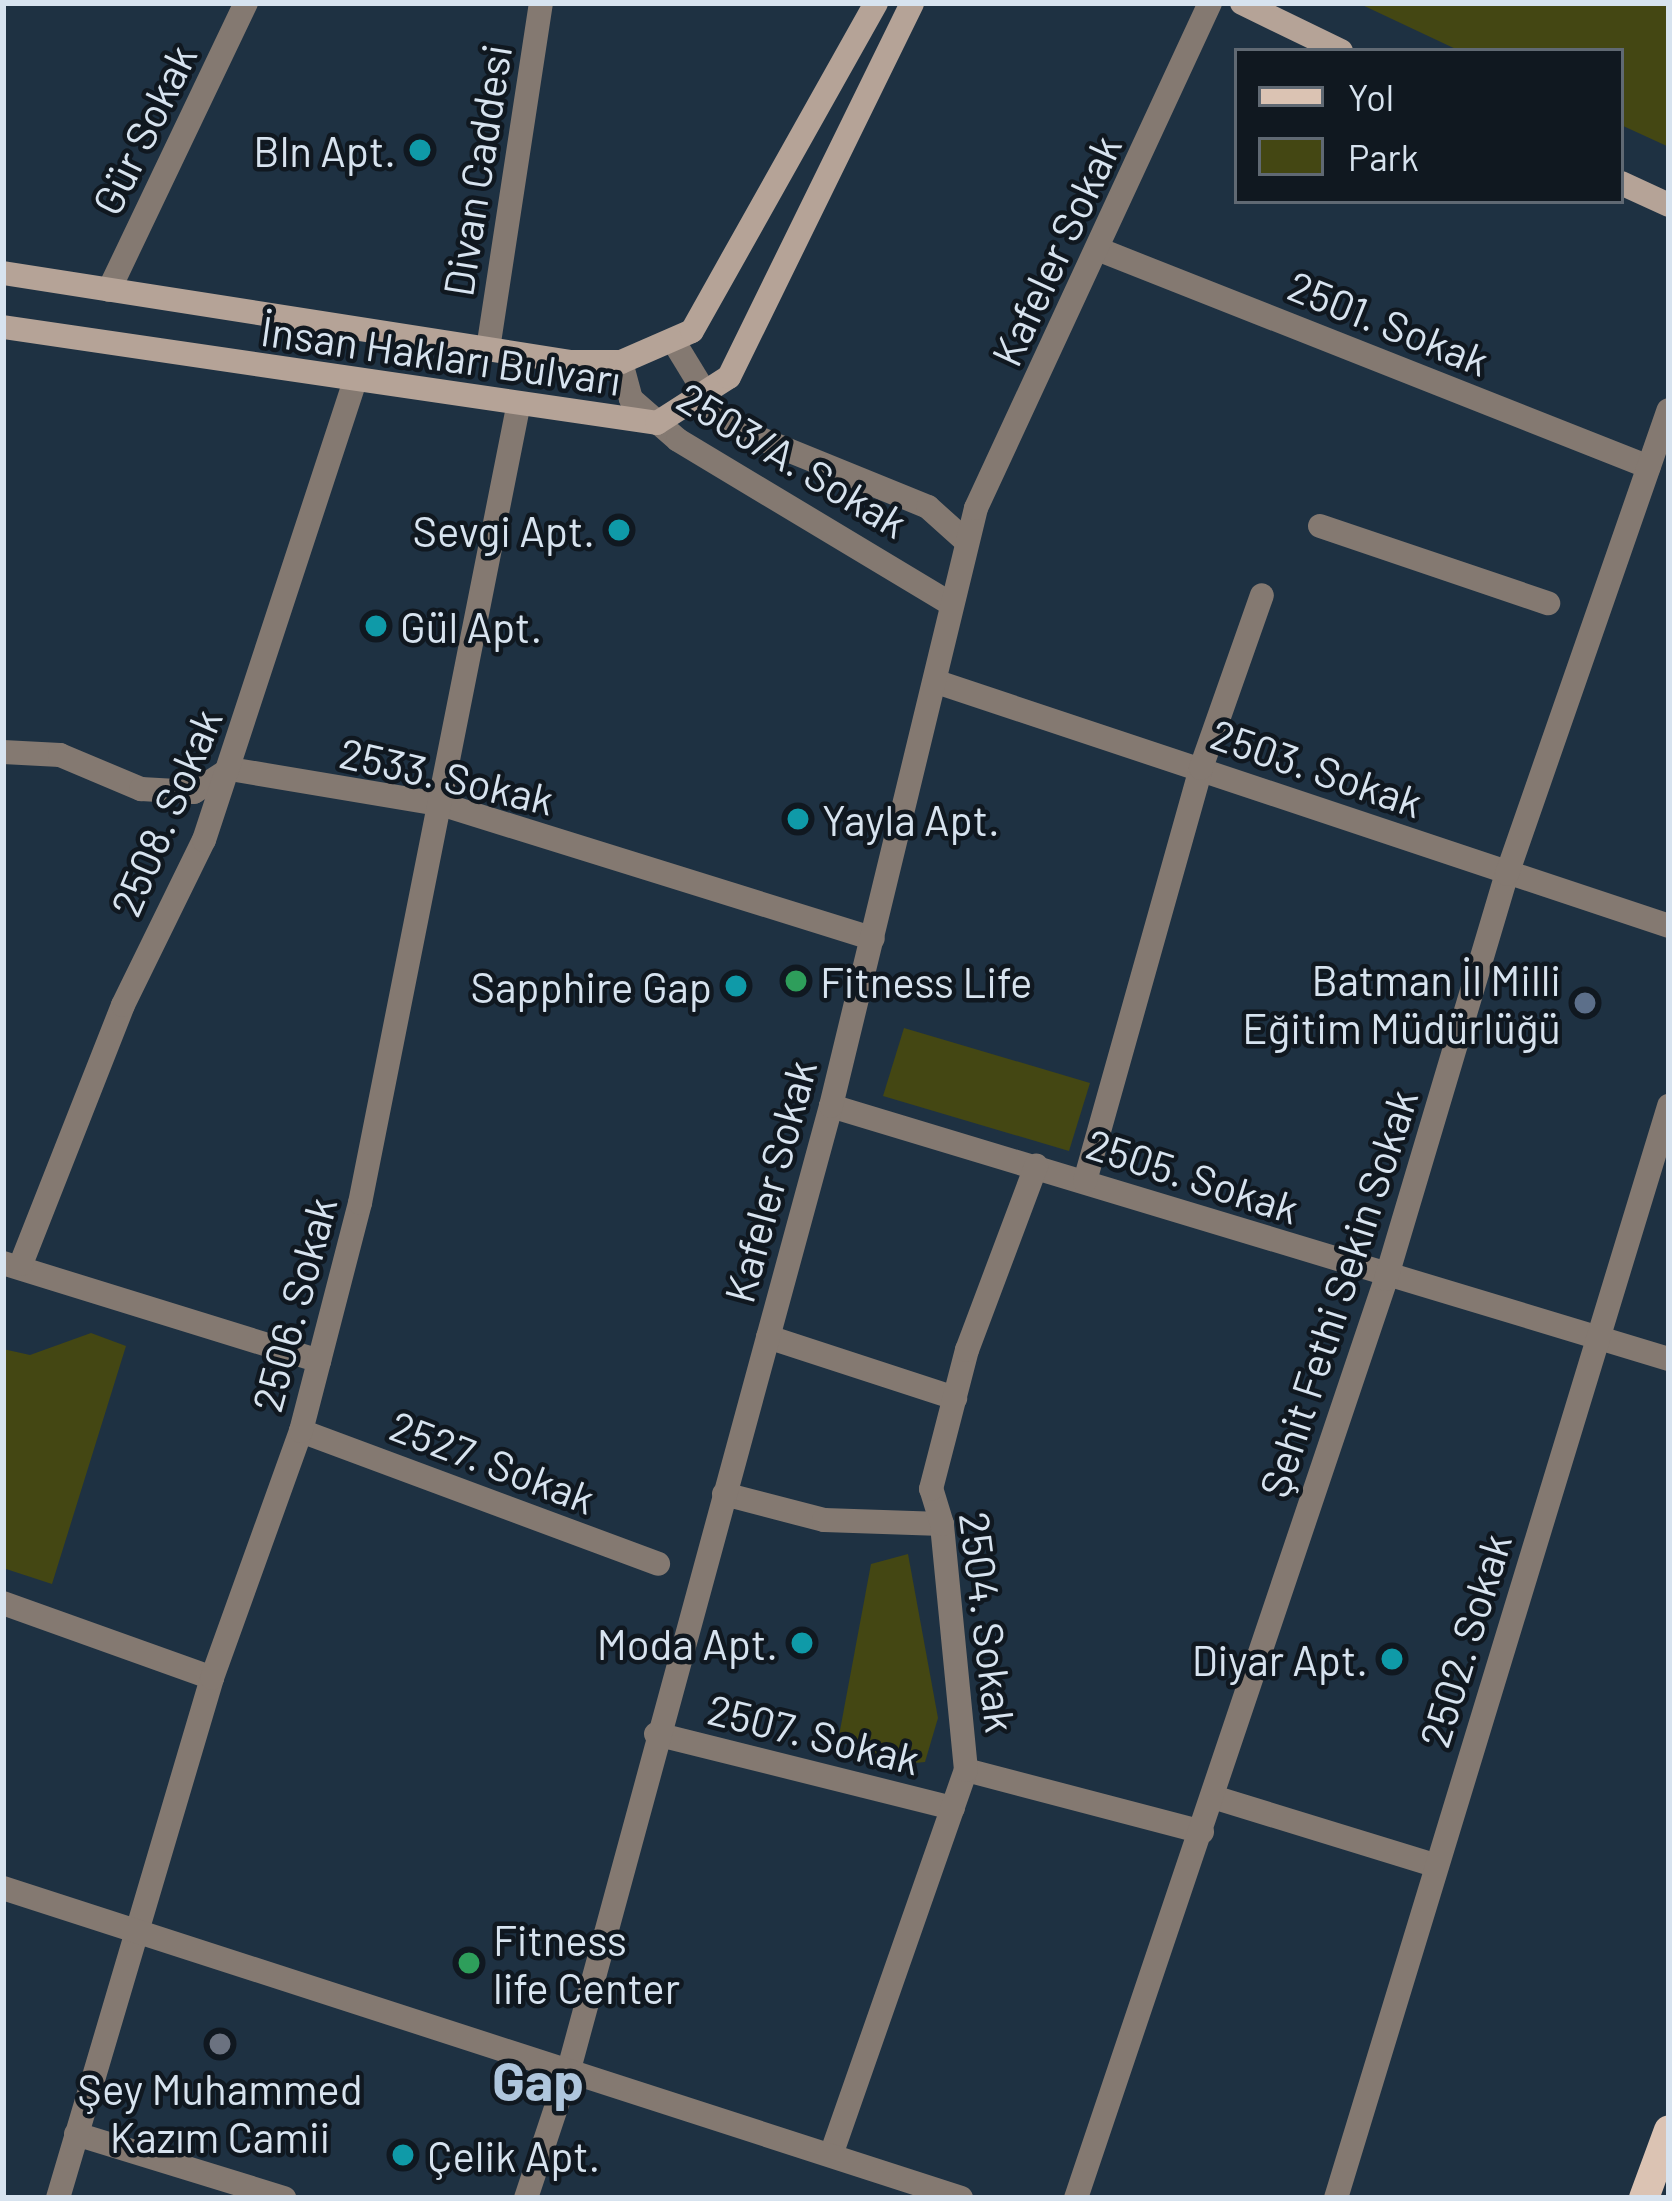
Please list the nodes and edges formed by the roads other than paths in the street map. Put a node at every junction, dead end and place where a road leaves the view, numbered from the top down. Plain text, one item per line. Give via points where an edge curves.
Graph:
1 (246, 3) edge
2 (541, 3) edge
3 (876, 3) edge
4 (912, 3) edge
5 (1210, 3) edge
6 (1242, 3) edge
7 (1335, 48) edge
8 (1624, 184) edge
9 (1669, 205) edge
10 (1100, 250) junction
11 (3, 273) edge
12 (109, 290) junction
13 (3, 327) edge
14 (674, 342) junction
15 (488, 349) junction
16 (621, 362) junction
17 (355, 382) junction
18 (703, 398) junction
19 (518, 407) junction
20 (1669, 410) edge
21 (657, 422) junction
22 (1648, 467) junction
23 (1320, 526) dead end
24 (967, 542) junction
25 (1262, 596) dead end
26 (1548, 603) dead end
27 (951, 604) junction
28 (940, 683) junction
29 (3, 752) edge
30 (1202, 768) junction
31 (230, 769) junction
32 (444, 805) junction
33 (1507, 874) junction
34 (1669, 926) edge
35 (873, 939) junction
36 (832, 1106) junction
37 (1669, 1106) edge
38 (1036, 1166) junction
39 (1084, 1181) junction
40 (12, 1263) edge
41 (1386, 1279) junction
42 (768, 1337) junction
43 (1595, 1339) junction
44 (1669, 1359) edge
45 (319, 1361) junction
46 (955, 1398) junction
47 (301, 1431) junction
48 (724, 1494) junction
49 (942, 1524) junction
50 (658, 1564) dead end
51 (3, 1604) edge
52 (212, 1678) junction
53 (656, 1734) junction
54 (966, 1770) junction
55 (1214, 1797) junction
56 (953, 1808) junction
57 (1202, 1832) junction
58 (1437, 1866) junction
59 (3, 1888) edge
60 (137, 1930) junction
61 (569, 2069) junction
62 (1669, 2130) edge
63 (76, 2134) junction
64 (830, 2155) junction
65 (58, 2198) edge
66 (284, 2198) edge
67 (526, 2198) edge
68 (961, 2198) edge
69 (1076, 2198) edge
70 (1336, 2198) edge
71 (1644, 2198) edge

1 - 12 street, Gür Sokak
2 - 15 street, Divan Caddesi
3 - 14 main road, İnsan Hakları Bulvarı via 692,332
4 - 18 main road, İnsan Hakları Bulvarı via 729,377
5 - 10 street, Kafeler Sokak
6 - 7 main road
8 - 9 main road
10 - 22 street, 2501. Sokak
10 - 24 street, Kafeler Sokak
11 - 12 main road, İnsan Hakları Bulvarı
12 - 15 main road, İnsan Hakları Bulvarı
13 - 17 main road, İnsan Hakları Bulvarı
14 - 16 main road, İnsan Hakları Bulvarı
14 - 18 street
15 - 16 main road, İnsan Hakları Bulvarı
16 - 21 street, 2503/A. Sokak via 631,399
17 - 19 main road, İnsan Hakları Bulvarı
17 - 31 street, 2508. Sokak
18 - 21 main road, İnsan Hakları Bulvarı
18 - 24 street via 724,424 772,448 946,516
19 - 21 main road, İnsan Hakları Bulvarı
19 - 32 street, 2506. Sokak
20 - 22 street, Şehit Fethi Sekin Sokak
21 - 27 street, 2503/A. Sokak
22 - 33 street, Şehit Fethi Sekin Sokak
23 - 26 street
24 - 27 street, Kafeler Sokak
25 - 30 street
27 - 28 street, Kafeler Sokak
28 - 30 street, 2503. Sokak
28 - 35 street, Kafeler Sokak
29 - 31 street via 60,755 141,789 194,792
30 - 33 street, 2503. Sokak
30 - 39 street
31 - 32 street, 2533. Sokak
31 - 40 street, 2508. Sokak
32 - 35 street, 2533. Sokak
32 - 45 street, 2506. Sokak
33 - 34 street, 2503. Sokak
33 - 41 street, Şehit Fethi Sekin Sokak
35 - 36 street, Kafeler Sokak
36 - 38 street, 2505. Sokak
36 - 42 street, Kafeler Sokak
37 - 43 street, 2502. Sokak
38 - 39 street, 2505. Sokak
38 - 46 street, 2504. Sokak
39 - 41 street, 2505. Sokak
40 - 45 street
41 - 43 street, 2505. Sokak
41 - 55 street, Şehit Fethi Sekin Sokak
42 - 46 street
42 - 48 street, Kafeler Sokak
43 - 44 street, 2505. Sokak
43 - 58 street, 2502. Sokak
45 - 47 street, 2506. Sokak
46 - 49 street, 2504. Sokak via 931,1489
47 - 50 street, 2527. Sokak
47 - 52 street, 2506. Sokak
48 - 49 street via 824,1520
48 - 53 street, Kafeler Sokak
49 - 54 street, 2504. Sokak
51 - 52 street
52 - 60 street, 2506. Sokak
53 - 56 street, 2507. Sokak
53 - 61 street, Kafeler Sokak
54 - 56 street, 2504. Sokak
54 - 57 street, 2507. Sokak
55 - 57 street, Şehit Fethi Sekin Sokak
55 - 58 street
56 - 64 street, 2504. Sokak
57 - 69 street, Şehit Fethi Sekin Sokak
58 - 70 street, 2502. Sokak
59 - 60 street
60 - 61 street
60 - 63 street, 2506. Sokak
61 - 64 street
61 - 67 street, Kafeler Sokak
62 - 71 main road
63 - 65 street, 2506. Sokak
63 - 66 street
64 - 68 street

